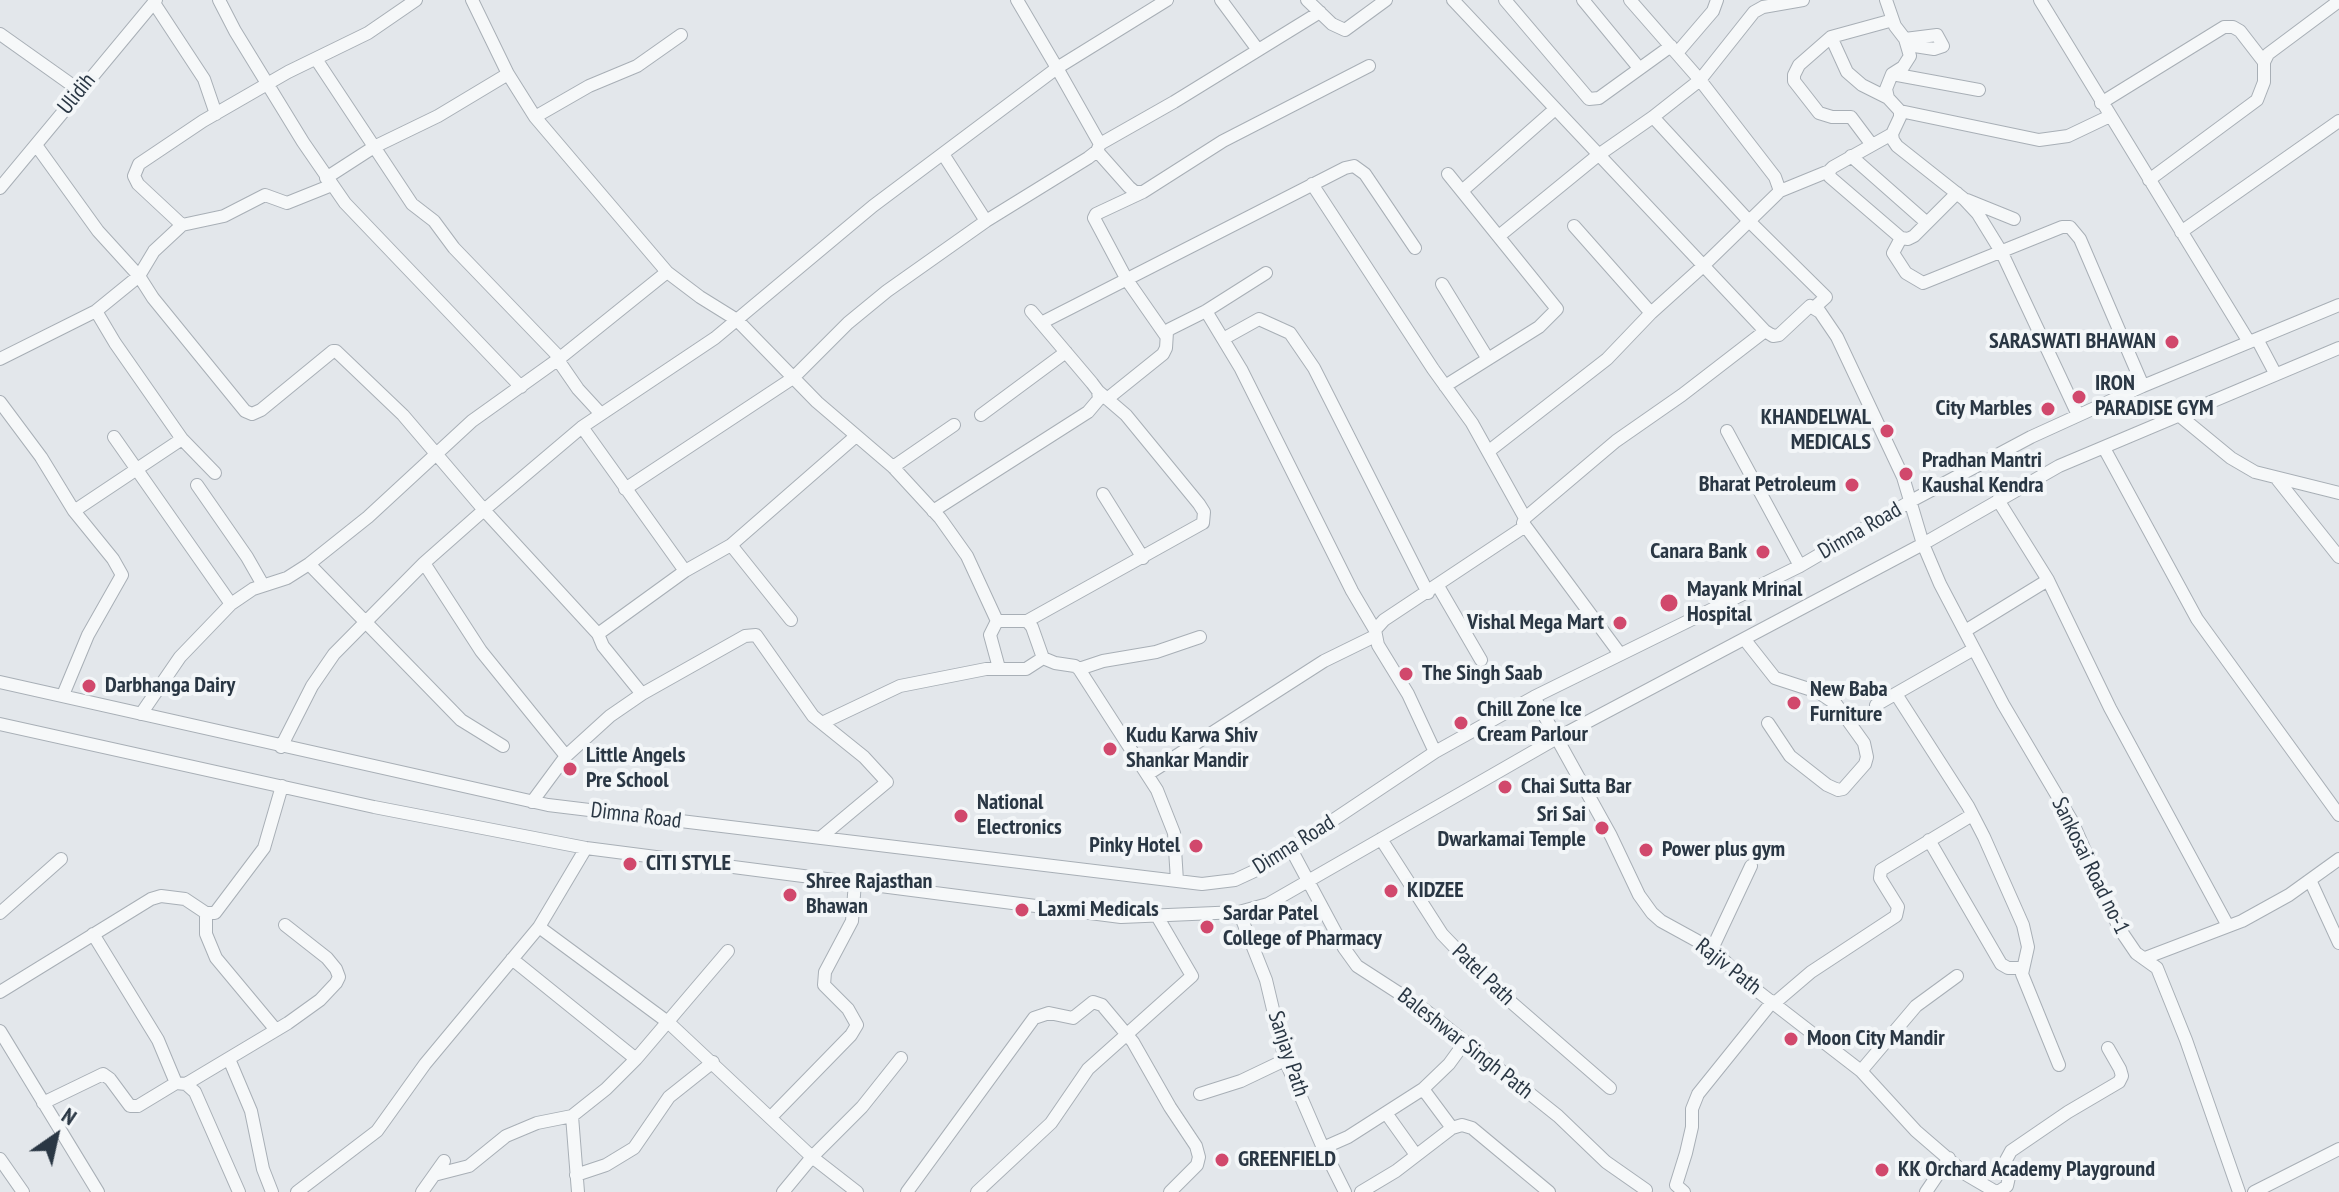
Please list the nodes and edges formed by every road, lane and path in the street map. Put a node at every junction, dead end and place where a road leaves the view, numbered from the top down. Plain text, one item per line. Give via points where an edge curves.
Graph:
1 (219, 0) edge
2 (416, 0) edge
3 (472, 0) edge
4 (1017, 0) edge
5 (1167, 0) edge
6 (1221, 0) edge
7 (1307, 0) edge
8 (1386, 0) edge
9 (1453, 0) edge
10 (1583, 0) edge
11 (1630, 0) edge
12 (1717, 0) edge
13 (1803, 0) edge
14 (1886, 0) edge
15 (2040, 0) edge
16 (155, 1) edge
17 (1509, 1) edge
18 (2339, 1) edge
19 (1320, 12) junction
20 (1893, 20) junction
21 (0, 34) edge
22 (681, 35) dead end
23 (1831, 37) junction
24 (1674, 49) junction
25 (1258, 50) junction
26 (316, 59) junction
27 (2264, 62) junction
28 (1369, 66) dead end
29 (1057, 68) junction
30 (1639, 68) junction
31 (508, 74) junction
32 (1892, 74) junction
33 (1700, 80) junction
34 (269, 84) junction
35 (79, 90) junction
36 (1979, 90) dead end
37 (1888, 98) junction
38 (2101, 103) junction
39 (1554, 110) junction
40 (1900, 111) junction
41 (216, 114) junction
42 (2110, 116) junction
43 (535, 117) junction
44 (1653, 117) junction
45 (2339, 121) edge
46 (1892, 134) junction
47 (36, 145) junction
48 (1872, 145) junction
49 (374, 147) junction
50 (1099, 147) junction
51 (943, 154) junction
52 (1597, 156) junction
53 (1851, 156) junction
54 (1829, 171) junction
55 (1448, 174) dead end
56 (2149, 180) junction
57 (329, 182) junction
58 (1312, 184) junction
59 (0, 188) edge
60 (1462, 191) junction
61 (1780, 191) junction
62 (1143, 192) junction
63 (1961, 196) junction
64 (2014, 219) dead end
65 (1748, 220) junction
66 (986, 221) junction
67 (1927, 223) junction
68 (182, 225) junction
69 (1574, 226) dead end
70 (2181, 232) junction
71 (1499, 236) junction
72 (1901, 238) junction
73 (1415, 248) dead end
74 (2002, 253) junction
75 (1702, 267) junction
76 (667, 272) junction
77 (1266, 273) dead end
78 (139, 276) junction
79 (1126, 278) junction
80 (1442, 284) dead end
81 (2339, 305) edge
82 (1815, 307) junction
83 (96, 311) junction
84 (1031, 311) dead end
85 (1206, 311) junction
86 (1651, 313) junction
87 (737, 320) junction
88 (1041, 323) junction
89 (1765, 331) junction
90 (1166, 336) junction
91 (1223, 339) junction
92 (2253, 340) junction
93 (2339, 348) edge
94 (1066, 352) junction
95 (0, 359) edge
96 (559, 359) junction
97 (1488, 359) junction
98 (2275, 373) junction
99 (793, 378) junction
100 (1445, 386) junction
101 (2143, 386) junction
102 (521, 387) junction
103 (1102, 395) junction
104 (1, 405) edge
105 (601, 414) junction
106 (981, 415) dead end
107 (2078, 415) junction
108 (2180, 416) junction
109 (954, 425) dead end
110 (582, 427) junction
111 (1727, 431) dead end
112 (856, 436) junction
113 (114, 437) dead end
114 (182, 439) junction
115 (2104, 448) junction
116 (1489, 451) junction
117 (436, 454) junction
118 (893, 467) junction
119 (136, 469) junction
120 (215, 473) dead end
121 (2277, 479) junction
122 (197, 485) dead end
123 (625, 489) junction
124 (2339, 493) edge
125 (1103, 494) dead end
126 (1998, 500) junction
127 (1911, 501) junction
128 (484, 510) junction
129 (74, 511) junction
130 (933, 511) junction
131 (1525, 523) junction
132 (1923, 544) junction
133 (731, 545) junction
134 (2339, 557) edge
135 (1143, 558) junction
136 (424, 563) junction
137 (309, 564) junction
138 (1800, 566) junction
139 (685, 571) junction
140 (2048, 580) junction
141 (263, 585) junction
142 (1433, 589) junction
143 (231, 604) junction
144 (791, 620) dead end
145 (997, 621) junction
146 (1027, 621) junction
147 (364, 623) junction
148 (1965, 631) junction
149 (1375, 633) junction
150 (598, 634) junction
151 (1200, 637) dead end
152 (1745, 640) junction
153 (1974, 649) junction
154 (1620, 654) junction
155 (1043, 658) junction
156 (1481, 660) dead end
157 (999, 668) junction
158 (1079, 669) junction
159 (0, 682) edge
160 (642, 694) junction
161 (1896, 694) junction
162 (63, 695) junction
163 (1534, 697) junction
164 (1876, 705) dead end
165 (141, 714) junction
166 (822, 723) junction
167 (1768, 723) dead end
168 (0, 724) edge
169 (1557, 738) junction
170 (503, 746) dead end
171 (281, 747) junction
172 (1435, 752) junction
173 (566, 756) junction
174 (1148, 774) junction
175 (282, 786) junction
176 (532, 802) junction
177 (1972, 815) junction
178 (2339, 815) edge
179 (820, 838) junction
180 (1381, 839) junction
181 (1929, 840) junction
182 (586, 848) junction
183 (1291, 849) junction
184 (61, 859) dead end
185 (2339, 859) edge
186 (1751, 866) dead end
187 (1309, 879) junction
188 (2310, 880) junction
189 (1177, 881) junction
190 (855, 882) junction
191 (1239, 912) junction
192 (0, 913) edge
193 (206, 913) junction
194 (1157, 916) junction
195 (285, 925) dead end
196 (2228, 926) junction
197 (539, 927) junction
198 (93, 934) junction
199 (2339, 943) edge
200 (1712, 949) junction
201 (728, 951) dead end
202 (2145, 958) junction
203 (512, 959) junction
204 (2023, 968) junction
205 (1957, 976) dead end
206 (0, 992) edge
207 (1777, 999) junction
208 (669, 1023) junction
209 (276, 1030) junction
210 (0, 1031) edge
211 (1126, 1034) junction
212 (1465, 1042) junction
213 (2108, 1048) dead end
214 (901, 1058) dead end
215 (229, 1059) junction
216 (636, 1059) junction
217 (1285, 1060) junction
218 (713, 1062) junction
219 (2059, 1065) dead end
220 (1863, 1070) junction
221 (181, 1084) junction
222 (1610, 1088) dead end
223 (1423, 1089) junction
224 (1200, 1094) dead end
225 (43, 1103) junction
226 (1386, 1113) junction
227 (572, 1116) junction
228 (771, 1117) junction
229 (1452, 1128) junction
230 (1323, 1148) junction
231 (2339, 1149) edge
232 (1416, 1155) junction
233 (812, 1157) junction
234 (1949, 1158) junction
235 (0, 1159) edge
236 (444, 1161) dead end
237 (434, 1175) junction
238 (576, 1175) junction
239 (1646, 1190) edge
240 (2000, 1190) edge
241 (23, 1192) edge
242 (98, 1192) edge
243 (239, 1192) edge
244 (272, 1192) edge
245 (297, 1192) edge
246 (422, 1192) edge
247 (578, 1192) edge
248 (783, 1192) edge
249 (857, 1192) edge
250 (907, 1192) edge
251 (977, 1192) edge
252 (1170, 1192) edge
253 (1345, 1192) edge
254 (1361, 1192) edge
255 (1549, 1192) edge
256 (1684, 1192) edge
257 (1926, 1192) edge
258 (2239, 1192) edge
259 (2254, 1192) edge

1 - 34 street
2 - 26 street via 368,33
3 - 31 street
4 - 29 street
5 - 29 street
6 - 25 street
7 - 19 street
8 - 19 street via 1345,30
9 - 39 street
10 - 30 street
11 - 24 street
12 - 24 street via 1713,11
13 - 33 street via 1754,12
14 - 20 street
15 - 38 street
16 - 35 street, Ulidih
16 - 41 street via 204,79
17 - 30 street via 1589,99 1599,98
18 - 27 street
19 - 25 street
20 - 23 street
20 - 32 street via 1910,56
21 - 35 street
22 - 43 street via 637,66
23 - 37 street via 1847,72
23 - 48 street via 1799,65 1794,81 1819,113 1851,117
24 - 30 street
24 - 33 street
25 - 50 street
26 - 34 street
26 - 49 street
27 - 38 street via 2240,31 2224,27
27 - 56 street via 2257,100
28 - 62 street via 1223,141
29 - 50 street
29 - 51 street
31 - 43 street
31 - 49 street
32 - 36 street
32 - 37 street
33 - 44 street
33 - 61 street via 1775,177
34 - 41 street
34 - 57 street
35 - 47 street, Ulidih
37 - 40 street
38 - 42 street
39 - 52 street
39 - 60 street
40 - 42 street via 2039,140 2068,136
40 - 46 street
41 - 68 street via 135,169 138,184
42 - 56 street
43 - 76 street
44 - 52 street
44 - 65 street
45 - 70 street
46 - 48 street
46 - 63 street via 1897,146
47 - 59 street, Ulidih
47 - 78 street via 98,231
48 - 53 street
49 - 57 street
49 - 96 street via 412,204 434,221
50 - 62 street via 1129,187
50 - 66 street
51 - 66 street
51 - 87 street
52 - 71 street
52 - 75 street
53 - 54 street
53 - 67 street
54 - 61 street
54 - 72 street
55 - 60 street
56 - 70 street
57 - 68 street via 293,202 265,195 224,216
57 - 102 street
58 - 73 street via 1345,168 1359,169
58 - 79 street
58 - 100 street
60 - 71 street
61 - 65 street
62 - 79 street via 1094,218
63 - 64 street
63 - 67 street
63 - 74 street
65 - 75 street
65 - 82 street via 1826,297
66 - 99 street via 887,291
67 - 72 street via 1914,236
68 - 78 street via 154,251
69 - 86 street
70 - 92 street
71 - 97 street via 1557,309 1539,327
72 - 74 street via 1893,253 1906,273 1923,283
74 - 101 street via 2070,227 2080,239
74 - 107 street
75 - 86 street
75 - 89 street
76 - 87 street
76 - 96 street
77 - 85 street
78 - 83 street
78 - 117 street via 245,411 261,410 336,351
79 - 88 street
79 - 90 street
80 - 97 street
81 - 92 street, Dimna Road
82 - 89 street via 1776,337
82 - 127 street, Sankosai Road no-1 via 1837,337
83 - 95 street
83 - 114 street
84 - 88 street
85 - 90 street
85 - 91 street
86 - 116 street via 1607,359
87 - 99 street
87 - 105 street
88 - 94 street
89 - 131 street via 1616,441
90 - 103 street via 1163,354
91 - 142 street via 1259,319 1290,333
91 - 149 street
92 - 98 street
92 - 101 street, Dimna Road
93 - 98 street
94 - 103 street
94 - 106 street
96 - 102 street
96 - 105 street
97 - 100 street
98 - 108 street
99 - 112 street
99 - 123 street
100 - 116 street
101 - 107 street, Dimna Road
102 - 117 street
103 - 130 street via 1088,412
103 - 135 street via 1126,415 1204,512 1199,527
104 - 129 street
105 - 110 street
107 - 127 street, Dimna Road
108 - 115 street
108 - 121 street via 2231,458
109 - 118 street
110 - 123 street
110 - 128 street
111 - 138 street
112 - 118 street
112 - 133 street
113 - 119 street
114 - 119 street
114 - 120 street
115 - 126 street
115 - 178 street via 2197,619
116 - 131 street
117 - 128 street
117 - 137 street
118 - 130 street
119 - 129 street
119 - 143 street
121 - 124 street
121 - 134 street
122 - 141 street
123 - 139 street
125 - 135 street
126 - 132 street
126 - 140 street
127 - 132 street, Sankosai Road no-1
127 - 138 street, Dimna Road
128 - 136 street
128 - 150 street
129 - 162 street via 122,575 88,635
130 - 145 street via 967,556
131 - 142 street
131 - 154 street
132 - 148 street, Sankosai Road no-1
132 - 152 street
133 - 139 street
133 - 144 street
135 - 146 street
136 - 147 street
136 - 173 street via 481,651
137 - 141 street
137 - 147 street
138 - 154 street, Dimna Road
139 - 150 street
140 - 148 street
140 - 196 street via 2110,708
141 - 143 street
142 - 149 street via 1384,620
142 - 156 street
143 - 165 street via 180,657
145 - 146 street
145 - 157 street via 990,635
146 - 155 street
147 - 170 street via 461,720
147 - 171 street via 321,671
148 - 153 street, Sankosai Road no-1
149 - 172 street
149 - 174 street
150 - 160 street
151 - 158 street
152 - 167 street via 1775,678 1836,704 1864,743 1865,764 1838,790 1790,756
152 - 169 street
153 - 161 street
153 - 202 street, Sankosai Road no-1 via 2072,821 2119,928
154 - 163 street, Dimna Road
155 - 157 street via 1026,669
155 - 158 street
157 - 166 street via 900,686
158 - 174 street
159 - 162 street, Dimna Road
160 - 166 street via 754,634
160 - 173 street
161 - 164 street
161 - 177 street
162 - 165 street, Dimna Road
163 - 169 street, Rajiv Path
163 - 172 street, Dimna Road
165 - 171 street, Dimna Road
166 - 179 street via 887,782
168 - 175 street
169 - 180 street
169 - 200 street, Rajiv Path via 1646,904 1661,921
171 - 176 street, Dimna Road
172 - 183 street, Dimna Road
173 - 176 street
174 - 189 street via 1174,833
175 - 182 street
175 - 193 street via 259,856 219,909
176 - 179 street, Dimna Road
177 - 181 street
177 - 204 street via 2023,925 2028,947
179 - 189 street, Dimna Road
180 - 187 street
180 - 222 street, Patel Path via 1442,934 1488,982
181 - 204 street via 2001,964
181 - 207 street via 1879,873 1898,907 1896,916
182 - 190 street
182 - 197 street
183 - 187 street, Baleshwar Singh Path
183 - 189 street, Dimna Road via 1235,880
184 - 192 street
185 - 188 street
186 - 200 street
187 - 191 street via 1268,904
187 - 212 street, Baleshwar Singh Path via 1357,966
188 - 196 street
188 - 199 street
190 - 194 street via 1121,917
190 - 228 street via 852,921 825,972 824,985 857,1025
191 - 194 street
191 - 217 street, Sanjay Path via 1266,980
193 - 198 street via 185,899 161,896
193 - 209 street via 209,946
194 - 211 street via 1192,976
195 - 209 street via 327,958 339,977 320,1000
196 - 202 street
197 - 203 street
197 - 208 street
198 - 206 street
198 - 221 street
200 - 207 street, Rajiv Path
201 - 208 street
202 - 258 street, Sankosai Road no-1 via 2157,968 2167,991
203 - 216 street
203 - 245 street via 377,1131
204 - 219 street
205 - 220 street via 1916,1006
207 - 220 street, Rajiv Path
207 - 256 street via 1698,1094 1676,1185
208 - 216 street
208 - 218 street
209 - 215 street
210 - 225 street
211 - 250 street via 1102,1005 1093,1002 1073,1018 1049,1013 1034,1018
211 - 251 street via 1088,1069 1051,1123
211 - 252 street via 1196,1146 1197,1165
212 - 223 street
212 - 239 street, Baleshwar Singh Path
213 - 240 street via 2120,1069 2119,1082 2011,1151 2005,1162 2009,1177
214 - 233 street
215 - 221 street
215 - 244 street via 251,1111
216 - 227 street
217 - 224 street
217 - 230 street, Sanjay Path
218 - 228 street
218 - 238 street via 669,1097 634,1148
220 - 234 street, Rajiv Path via 1916,1131
221 - 225 street via 130,1106 103,1074
221 - 243 street via 195,1092
223 - 226 street
223 - 229 street
225 - 242 street
226 - 230 street
226 - 232 street
227 - 237 street via 506,1136 469,1166
227 - 238 street
228 - 233 street
229 - 232 street
229 - 255 street via 1472,1128
230 - 253 street, Sanjay Path
231 - 259 street
232 - 254 street
233 - 248 street
233 - 249 street
234 - 240 street, Rajiv Path via 1967,1175
234 - 257 street
235 - 241 street
236 - 237 street
237 - 246 street
238 - 247 street

